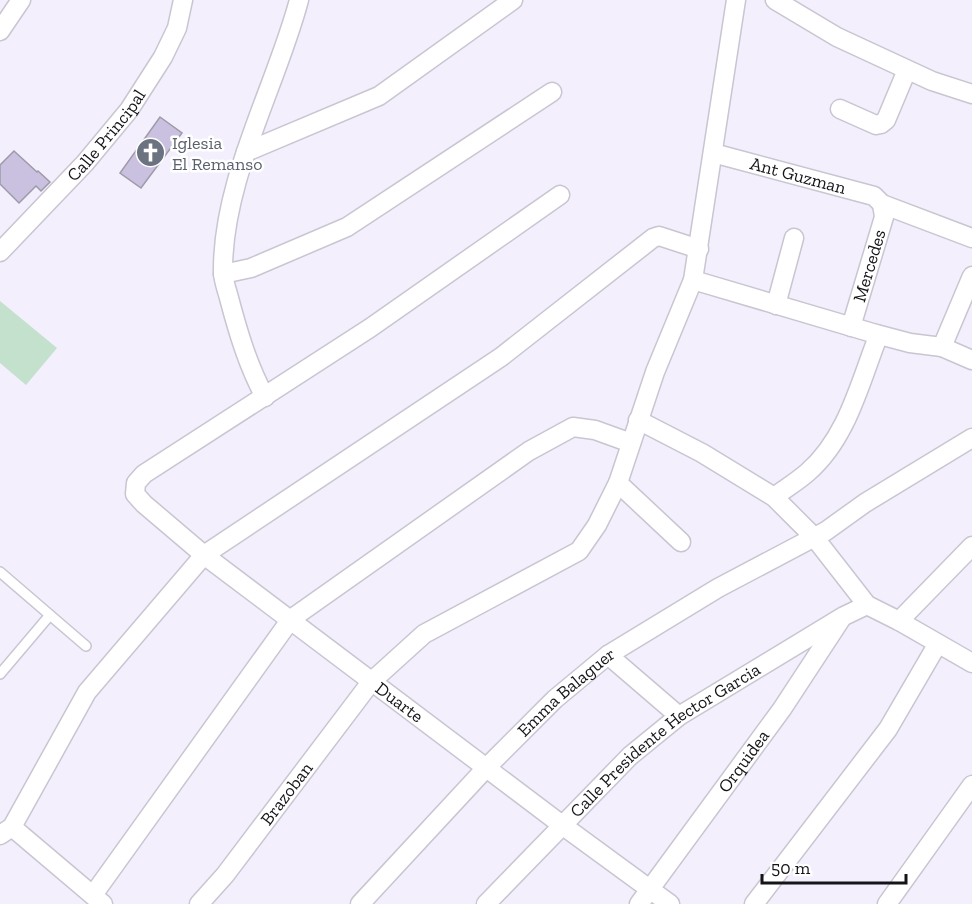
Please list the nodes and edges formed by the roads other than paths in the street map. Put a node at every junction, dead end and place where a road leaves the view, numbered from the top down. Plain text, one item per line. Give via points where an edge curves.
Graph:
1 (21, 0) edge
2 (183, 0) edge
3 (299, 0) edge
4 (513, 0) edge
5 (736, 0) edge
6 (774, 0) edge
7 (0, 31) edge
8 (907, 70) junction
9 (552, 92) dead end
10 (972, 94) edge
11 (840, 109) dead end
12 (246, 152) junction
13 (713, 153) junction
14 (560, 195) dead end
15 (882, 204) junction
16 (794, 238) dead end
17 (972, 238) edge
18 (699, 249) junction
19 (0, 252) edge
20 (223, 274) junction
21 (972, 276) edge
22 (693, 280) junction
23 (776, 305) junction
24 (850, 327) junction
25 (876, 334) junction
26 (942, 347) junction
27 (972, 360) edge
28 (265, 397) junction
29 (638, 420) junction
30 (972, 438) edge
31 (631, 443) junction
32 (618, 483) junction
33 (774, 496) junction
34 (814, 537) junction
35 (681, 542) dead end
36 (972, 546) edge
37 (204, 555) junction
38 (0, 572) edge
39 (867, 605) junction
40 (50, 615) junction
41 (843, 616) junction
42 (291, 619) junction
43 (899, 621) junction
44 (938, 645) junction
45 (86, 646) dead end
46 (608, 655) junction
47 (972, 663) edge
48 (0, 674) edge
49 (371, 682) junction
50 (679, 716) junction
51 (487, 767) junction
52 (972, 785) edge
53 (562, 825) junction
54 (6, 831) edge
55 (651, 889) junction
56 (98, 899) edge
57 (199, 904) edge
58 (360, 904) edge
59 (486, 904) edge
60 (639, 904) edge
61 (670, 904) edge
62 (754, 904) edge
63 (887, 904) edge

1 - 7 street
2 - 19 street, Calle Principal via 177,28 163,57 129,110 85,163
3 - 12 street
4 - 12 street via 379,96
5 - 13 street, Brazoban
6 - 8 street via 837,37
8 - 10 street
8 - 11 street via 881,124
9 - 20 street via 347,227 251,268
12 - 20 street via 227,222
13 - 15 street, Ant Guzman via 874,196
13 - 18 street, Brazoban
14 - 28 street
15 - 17 street, Ant Guzman
15 - 24 street, Mercedes via 884,217
16 - 23 street
18 - 22 street, Brazoban
18 - 37 street via 659,236 653,238 501,357
20 - 28 street via 253,374
21 - 26 street
22 - 23 street
22 - 29 street, Brazoban
23 - 24 street
24 - 25 street
25 - 26 street
25 - 33 street via 849,413 830,447 809,472
26 - 27 street
28 - 37 street, Duarte via 144,474 136,483 135,494 144,504
29 - 31 street, Brazoban
29 - 33 street
30 - 34 street, Emma Balaguer
31 - 32 street, Brazoban
31 - 42 street via 595,430 573,428 530,451
32 - 35 street
32 - 49 street, Brazoban via 579,551 424,634
33 - 34 street
34 - 39 street
34 - 46 street, Emma Balaguer via 718,588
36 - 43 street
37 - 42 street, Duarte
37 - 54 street via 87,692
38 - 40 lane
39 - 41 street, Calle Presidente Hector Garcia
39 - 43 street
40 - 45 lane
40 - 48 lane
41 - 50 street, Calle Presidente Hector Garcia
41 - 55 street, Orquidea via 782,708
42 - 49 street, Duarte
42 - 56 street
43 - 44 street
44 - 47 street
44 - 62 street via 888,729
46 - 50 street
46 - 51 street, Emma Balaguer via 555,699
49 - 51 street, Duarte
49 - 57 street, Brazoban
50 - 53 street, Calle Presidente Hector Garcia via 630,756
51 - 53 street, Duarte
51 - 58 street, Emma Balaguer
52 - 63 street
53 - 55 street, Duarte
53 - 59 street, Calle Presidente Hector Garcia
54 - 56 street
55 - 60 street, Orquidea
55 - 61 street, Duarte

